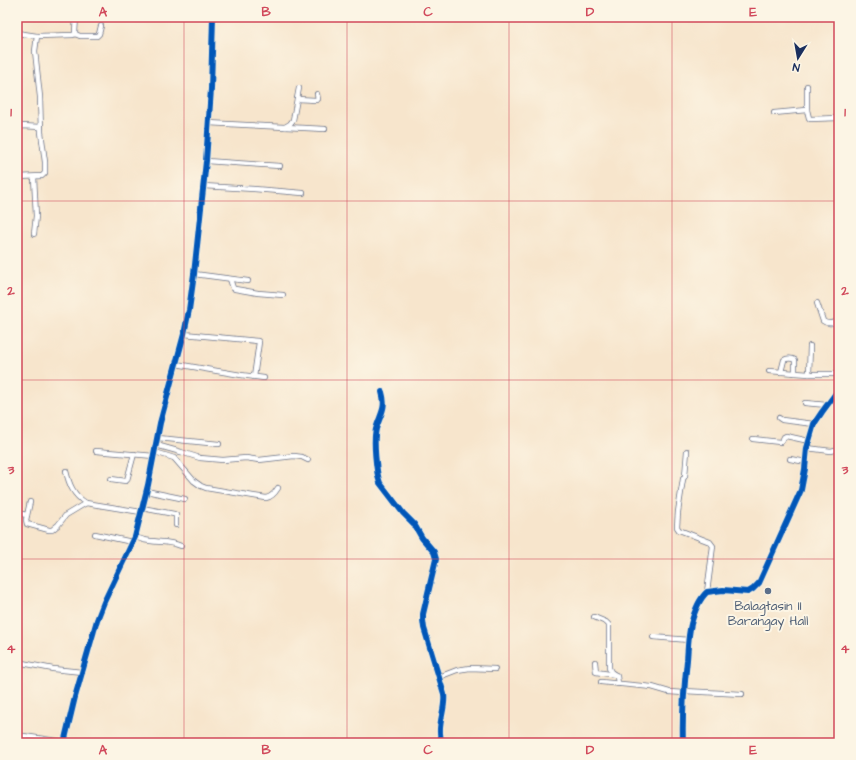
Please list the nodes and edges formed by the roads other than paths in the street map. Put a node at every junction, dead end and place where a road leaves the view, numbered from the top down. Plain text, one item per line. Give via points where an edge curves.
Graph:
1 (76, 17) edge
2 (213, 17) edge
3 (101, 26) dead end
4 (17, 33) edge
5 (75, 34) junction
6 (37, 36) junction
7 (807, 86) dead end
8 (299, 88) dead end
9 (317, 94) dead end
10 (297, 99) junction
11 (807, 110) junction
12 (774, 113) dead end
13 (839, 118) edge
14 (208, 123) junction
15 (41, 127) junction
16 (285, 127) junction
17 (17, 128) edge
18 (325, 129) dead end
19 (206, 161) junction
20 (280, 166) dead end
21 (34, 177) junction
22 (17, 178) edge
23 (203, 186) junction
24 (303, 193) dead end
25 (34, 234) dead end
26 (194, 274) junction
27 (230, 278) junction
28 (248, 281) dead end
29 (283, 295) dead end
30 (817, 302) dead end
31 (839, 321) edge
32 (184, 334) junction
33 (810, 346) dead end
34 (176, 364) junction
35 (769, 371) dead end
36 (781, 372) junction
37 (796, 373) junction
38 (809, 374) junction
39 (839, 374) edge
40 (254, 377) junction
41 (264, 378) dead end
42 (839, 389) edge
43 (382, 392) dead end
44 (805, 402) dead end
45 (827, 404) junction
46 (779, 418) dead end
47 (814, 424) junction
48 (158, 438) junction
49 (753, 439) dead end
50 (809, 441) junction
51 (219, 444) dead end
52 (156, 446) junction
53 (807, 448) junction
54 (839, 449) edge
55 (96, 451) dead end
56 (687, 451) dead end
57 (134, 454) junction
58 (154, 454) junction
59 (790, 459) dead end
60 (308, 460) dead end
61 (806, 462) junction
62 (66, 471) dead end
63 (111, 479) dead end
64 (278, 488) dead end
65 (146, 491) junction
66 (185, 499) dead end
67 (30, 502) dead end
68 (86, 502) junction
69 (141, 510) junction
70 (17, 513) edge
71 (27, 515) junction
72 (176, 525) dead end
73 (95, 534) dead end
74 (135, 537) junction
75 (132, 542) junction
76 (182, 546) dead end
77 (707, 592) junction
78 (594, 617) dead end
79 (653, 637) dead end
80 (689, 640) junction
81 (17, 662) edge
82 (595, 662) dead end
83 (495, 669) dead end
84 (82, 672) junction
85 (614, 674) junction
86 (439, 677) junction
87 (601, 682) dead end
88 (618, 684) junction
89 (684, 692) junction
90 (742, 694) dead end
91 (17, 735) edge
92 (64, 743) edge
93 (442, 743) edge
94 (683, 743) edge

1 - 5 street
2 - 14 street
3 - 5 street via 97,36
4 - 6 street
5 - 6 street
6 - 15 street via 35,51
7 - 11 street
8 - 10 street
9 - 10 street via 316,100
10 - 16 street via 292,120
11 - 12 street
11 - 13 street via 810,119
14 - 16 street
14 - 19 street
15 - 17 street
15 - 21 street via 45,173
16 - 18 street
19 - 20 street
19 - 23 street
21 - 22 street
21 - 25 street
23 - 24 street
23 - 26 street
26 - 27 street
26 - 32 street
27 - 28 street
27 - 29 street via 235,289
30 - 31 street via 823,321 831,324
32 - 34 street
32 - 40 street via 258,341
33 - 38 street
34 - 40 street
34 - 48 street
35 - 36 street
36 - 37 street
36 - 37 street via 784,360 787,359 795,360
37 - 38 street
38 - 39 street
40 - 41 street
42 - 45 street
43 - 86 street via 383,411 375,436 378,479 436,555 423,620
44 - 45 street
45 - 47 street
46 - 47 street
47 - 50 street
48 - 51 street
48 - 52 street
49 - 50 street via 780,442 786,436
50 - 53 street
52 - 58 street
52 - 60 street via 200,458 259,460 294,456
53 - 54 street via 831,451
53 - 61 street
55 - 57 street
56 - 77 street via 677,527 710,542 713,546
57 - 58 street
57 - 63 street via 127,480
58 - 64 street via 174,458 194,481 206,488 266,498 276,493
58 - 65 street
59 - 61 street
61 - 77 street via 798,496 759,583 748,592
62 - 68 street via 73,492
65 - 66 street
65 - 69 street
67 - 71 street
68 - 69 street
68 - 71 street via 66,515 52,530 27,524
69 - 72 street via 174,514
69 - 74 street
70 - 71 street
73 - 75 street
74 - 75 street
74 - 76 street via 168,541
75 - 84 street via 97,620
77 - 80 street via 696,609
78 - 85 street via 609,625 609,668
79 - 80 street
80 - 89 street
81 - 84 street
82 - 85 street via 596,672
83 - 86 street via 470,668
84 - 92 street
85 - 88 street via 617,676
86 - 93 street via 445,699 440,727
87 - 88 street
88 - 89 street
89 - 90 street
89 - 94 street
91 - 92 street

